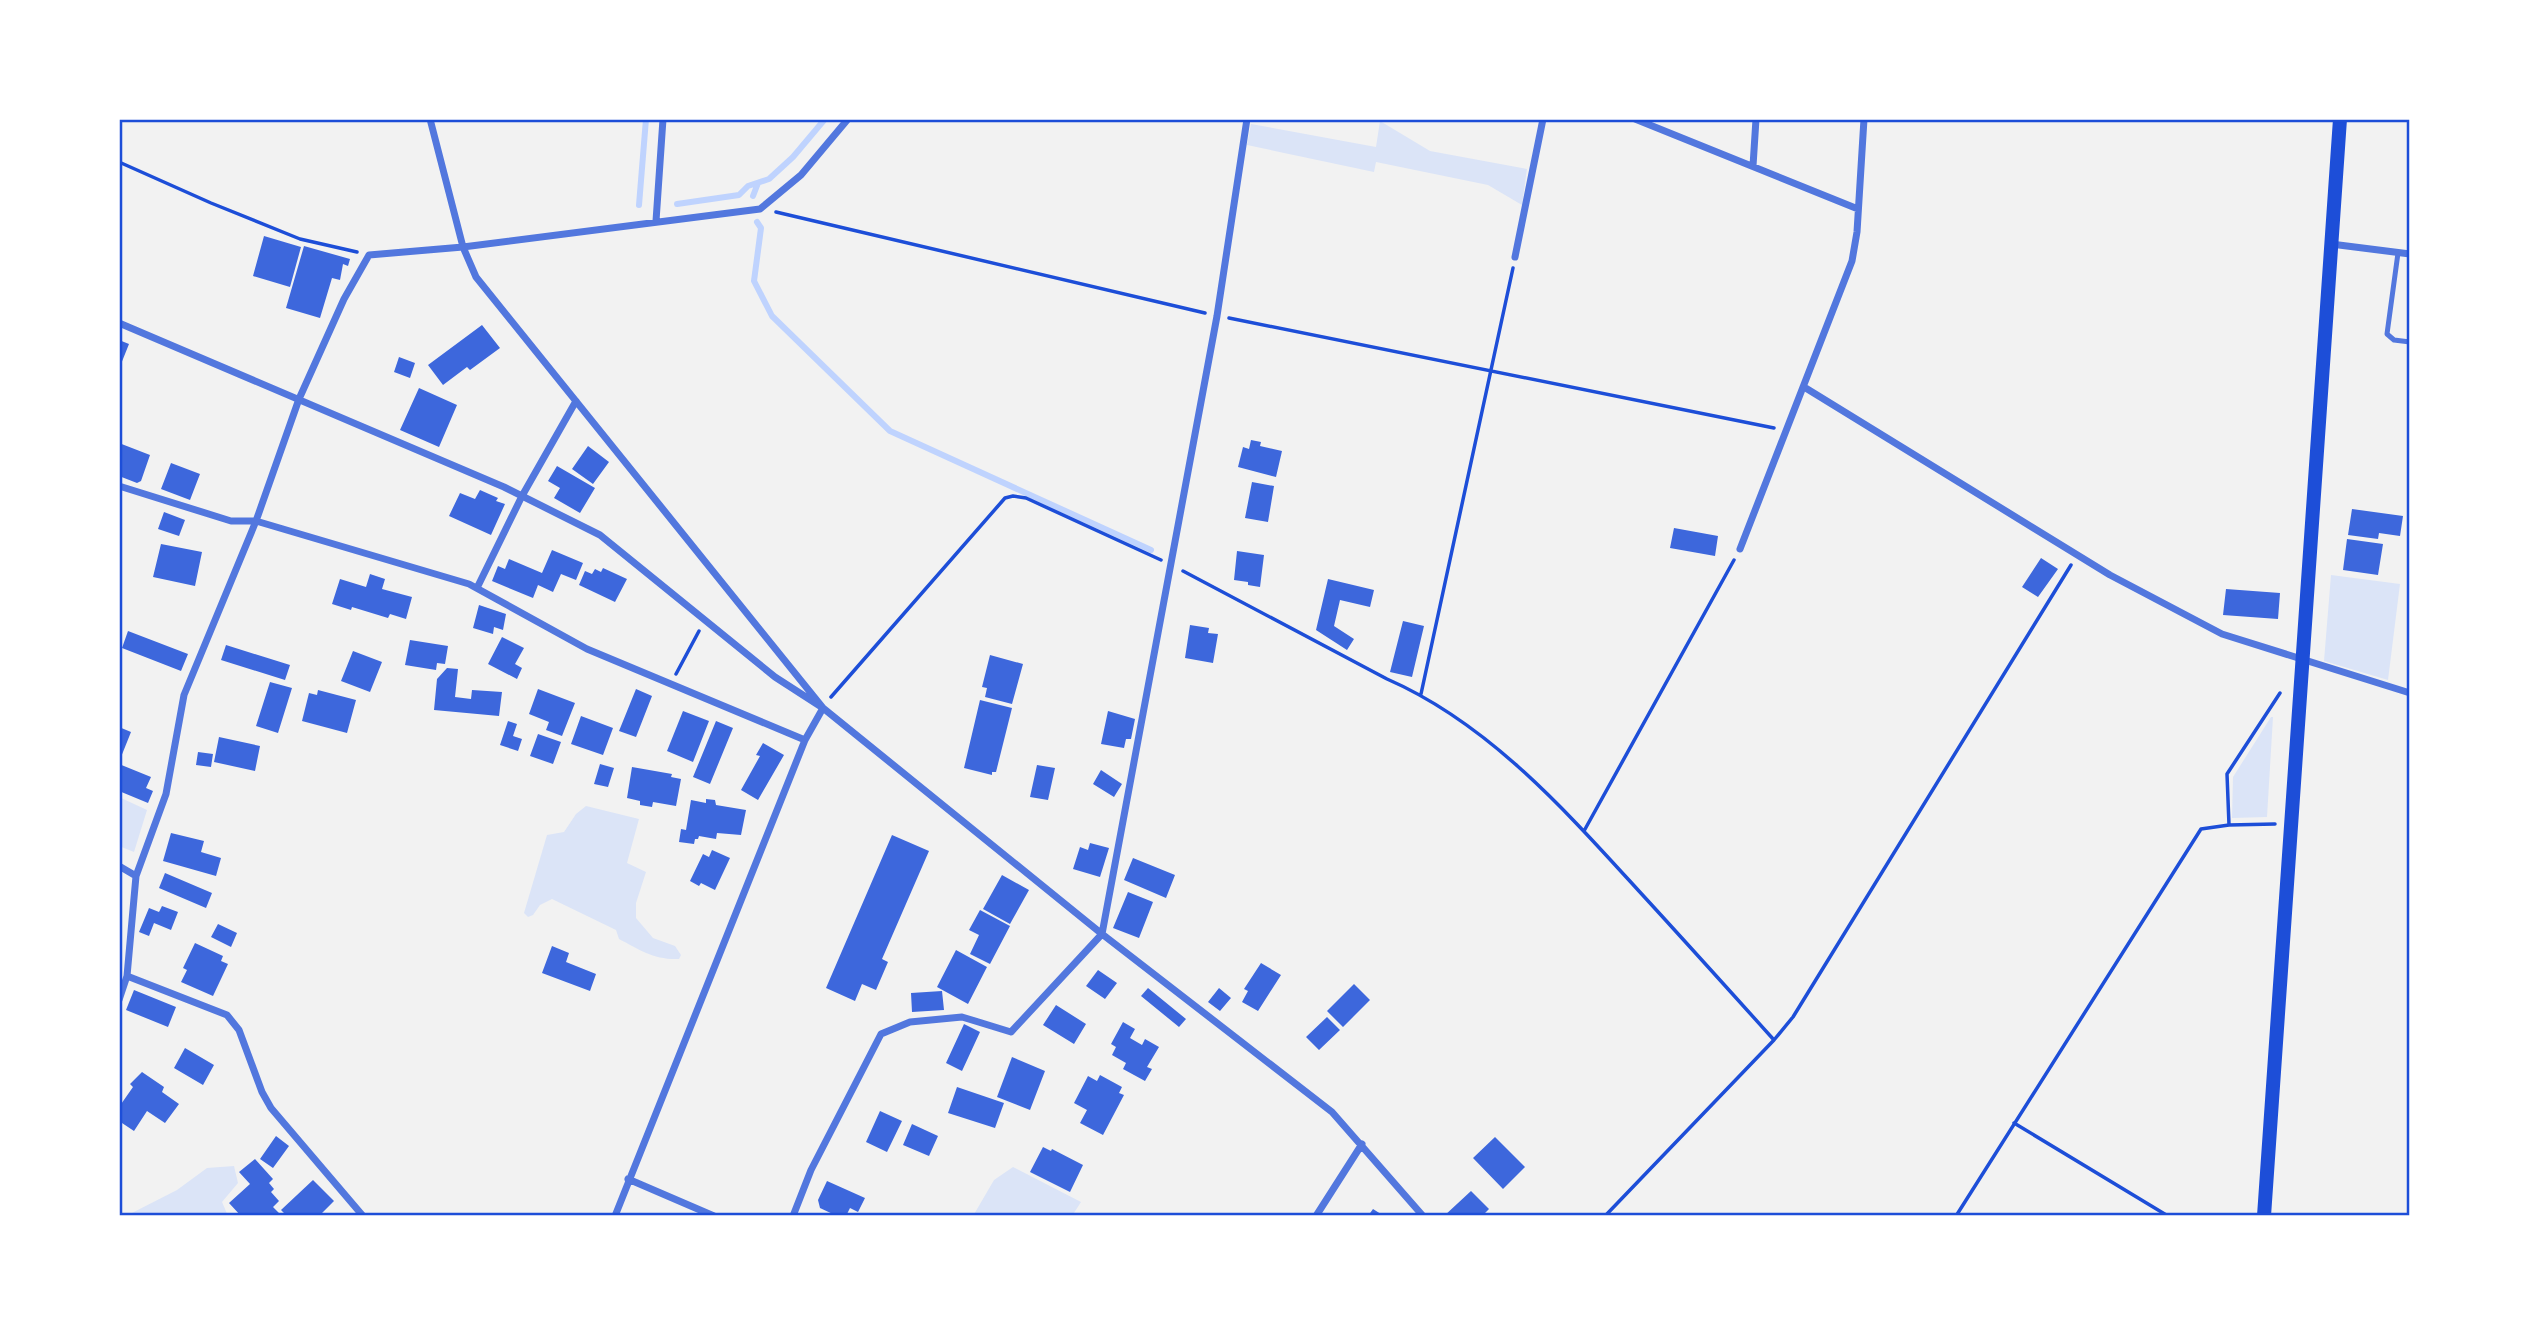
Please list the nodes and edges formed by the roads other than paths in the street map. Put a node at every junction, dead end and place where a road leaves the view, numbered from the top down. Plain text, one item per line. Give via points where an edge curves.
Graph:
1 (430, 119) edge
2 (663, 119) edge
3 (848, 119) edge
4 (1247, 119) edge
5 (1543, 119) edge
6 (1635, 119) edge
7 (1756, 119) edge
8 (1864, 119) edge
9 (2340, 119) edge
10 (1753, 166) junction
11 (1858, 209) junction
12 (656, 221) junction
13 (2331, 244) junction
14 (463, 247) junction
15 (2398, 253) junction
16 (2410, 254) edge
17 (1515, 257) road end
18 (119, 323) edge
19 (2410, 342) edge
20 (1804, 387) junction
21 (299, 399) junction
22 (576, 401) junction
23 (119, 486) edge
24 (522, 496) junction
25 (256, 521) junction
26 (1740, 549) road end
27 (477, 588) junction
28 (2303, 660) junction
29 (2410, 693) edge
30 (823, 708) junction
31 (805, 740) junction
32 (119, 866) edge
33 (136, 876) junction
34 (1102, 934) junction
35 (127, 976) junction
36 (119, 1000) edge
37 (1362, 1144) junction
38 (628, 1179) junction
39 (363, 1216) edge
40 (615, 1216) edge
41 (714, 1216) edge
42 (793, 1216) edge
43 (1316, 1216) edge
44 (1423, 1216) edge
45 (2264, 1216) edge

1 - 14 street
2 - 12 street
3 - 12 street via 801,175 760,209
4 - 34 street via 1217,316
5 - 17 street
6 - 10 street
7 - 10 street
8 - 11 street
9 - 13 main road
10 - 11 street
11 - 20 street via 1852,261
12 - 14 street
13 - 15 street
13 - 28 main road
14 - 21 street via 369,255
14 - 22 street via 476,277
15 - 16 street
15 - 19 lane via 2386,334
18 - 21 street
20 - 26 street
20 - 28 street via 2110,575 2222,634
21 - 24 street
21 - 25 street
22 - 24 street
22 - 30 street
23 - 25 street via 232,521
24 - 27 street
24 - 30 street via 600,535 775,677
25 - 27 street
25 - 33 street via 184,695 166,794
27 - 31 street via 587,649
28 - 29 street
28 - 45 main road
30 - 31 street
30 - 34 street
31 - 38 street
32 - 33 street
33 - 35 street
34 - 37 street via 1332,1112
34 - 42 street via 1011,1032 962,1017 910,1023 881,1034 811,1170
35 - 36 street
35 - 39 street via 227,1015 239,1030 271,1108
37 - 43 street
37 - 44 street
38 - 40 street
38 - 41 street

